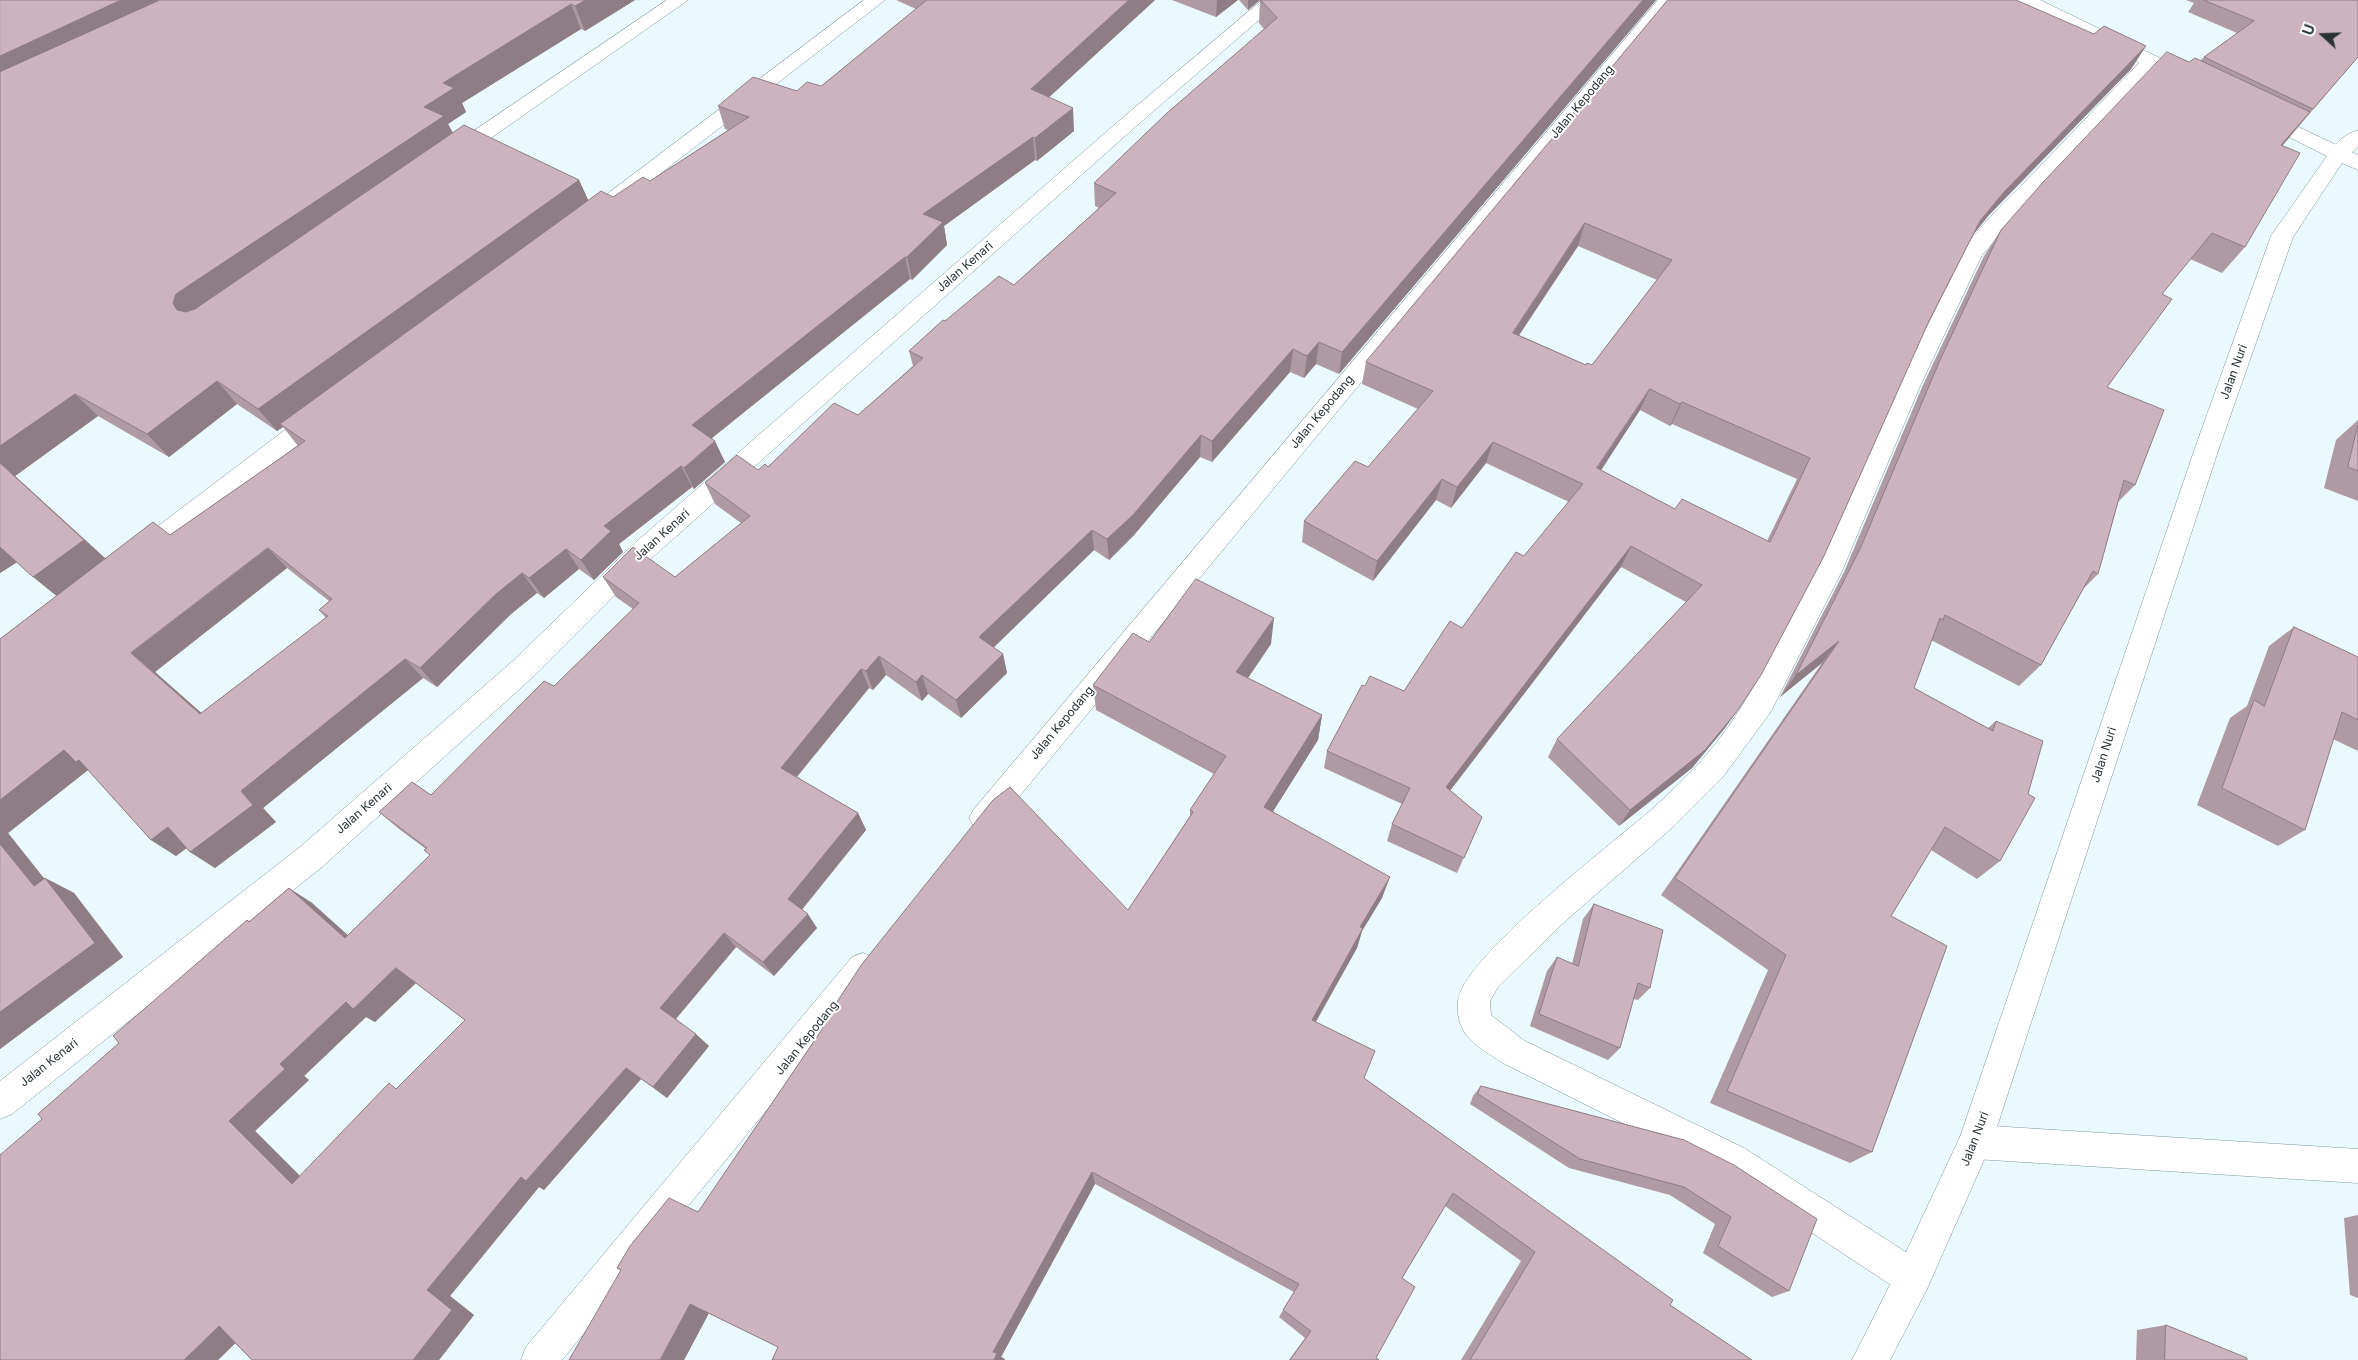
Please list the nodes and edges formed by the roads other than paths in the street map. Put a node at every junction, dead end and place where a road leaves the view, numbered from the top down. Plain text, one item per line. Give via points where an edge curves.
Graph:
1 (679, 0) edge
2 (876, 0) edge
3 (1273, 0) edge
4 (1668, 0) edge
5 (2025, 0) edge
6 (2151, 62) junction
7 (2205, 88) edge
8 (2241, 105) edge
9 (2352, 150) edge
10 (434, 168) edge
11 (600, 209) edge
12 (338, 402) edge
13 (118, 570) edge
14 (967, 839) edge
15 (882, 946) edge
16 (0, 1102) edge
17 (1975, 1142) junction
18 (2358, 1166) edge
19 (1913, 1278) junction
20 (539, 1360) edge
21 (1870, 1360) edge

1 - 10 street
2 - 11 street
3 - 16 street, Jalan Kenari via 1127,124 652,542 524,668 311,857
4 - 14 street, Jalan Kepodang
5 - 6 street
6 - 7 street
6 - 19 street via 1973,252 1909,384 1829,571 1760,705 1712,769 1663,818 1551,914 1501,962 1487,976 1474,998 1475,1022 1514,1052 1732,1160
8 - 9 street
9 - 17 street, Jalan Nuri via 2282,236 2207,448
12 - 13 street
15 - 20 street, Jalan Kepodang
17 - 18 street
17 - 19 street, Jalan Nuri
19 - 21 street, Jalan Nuri

